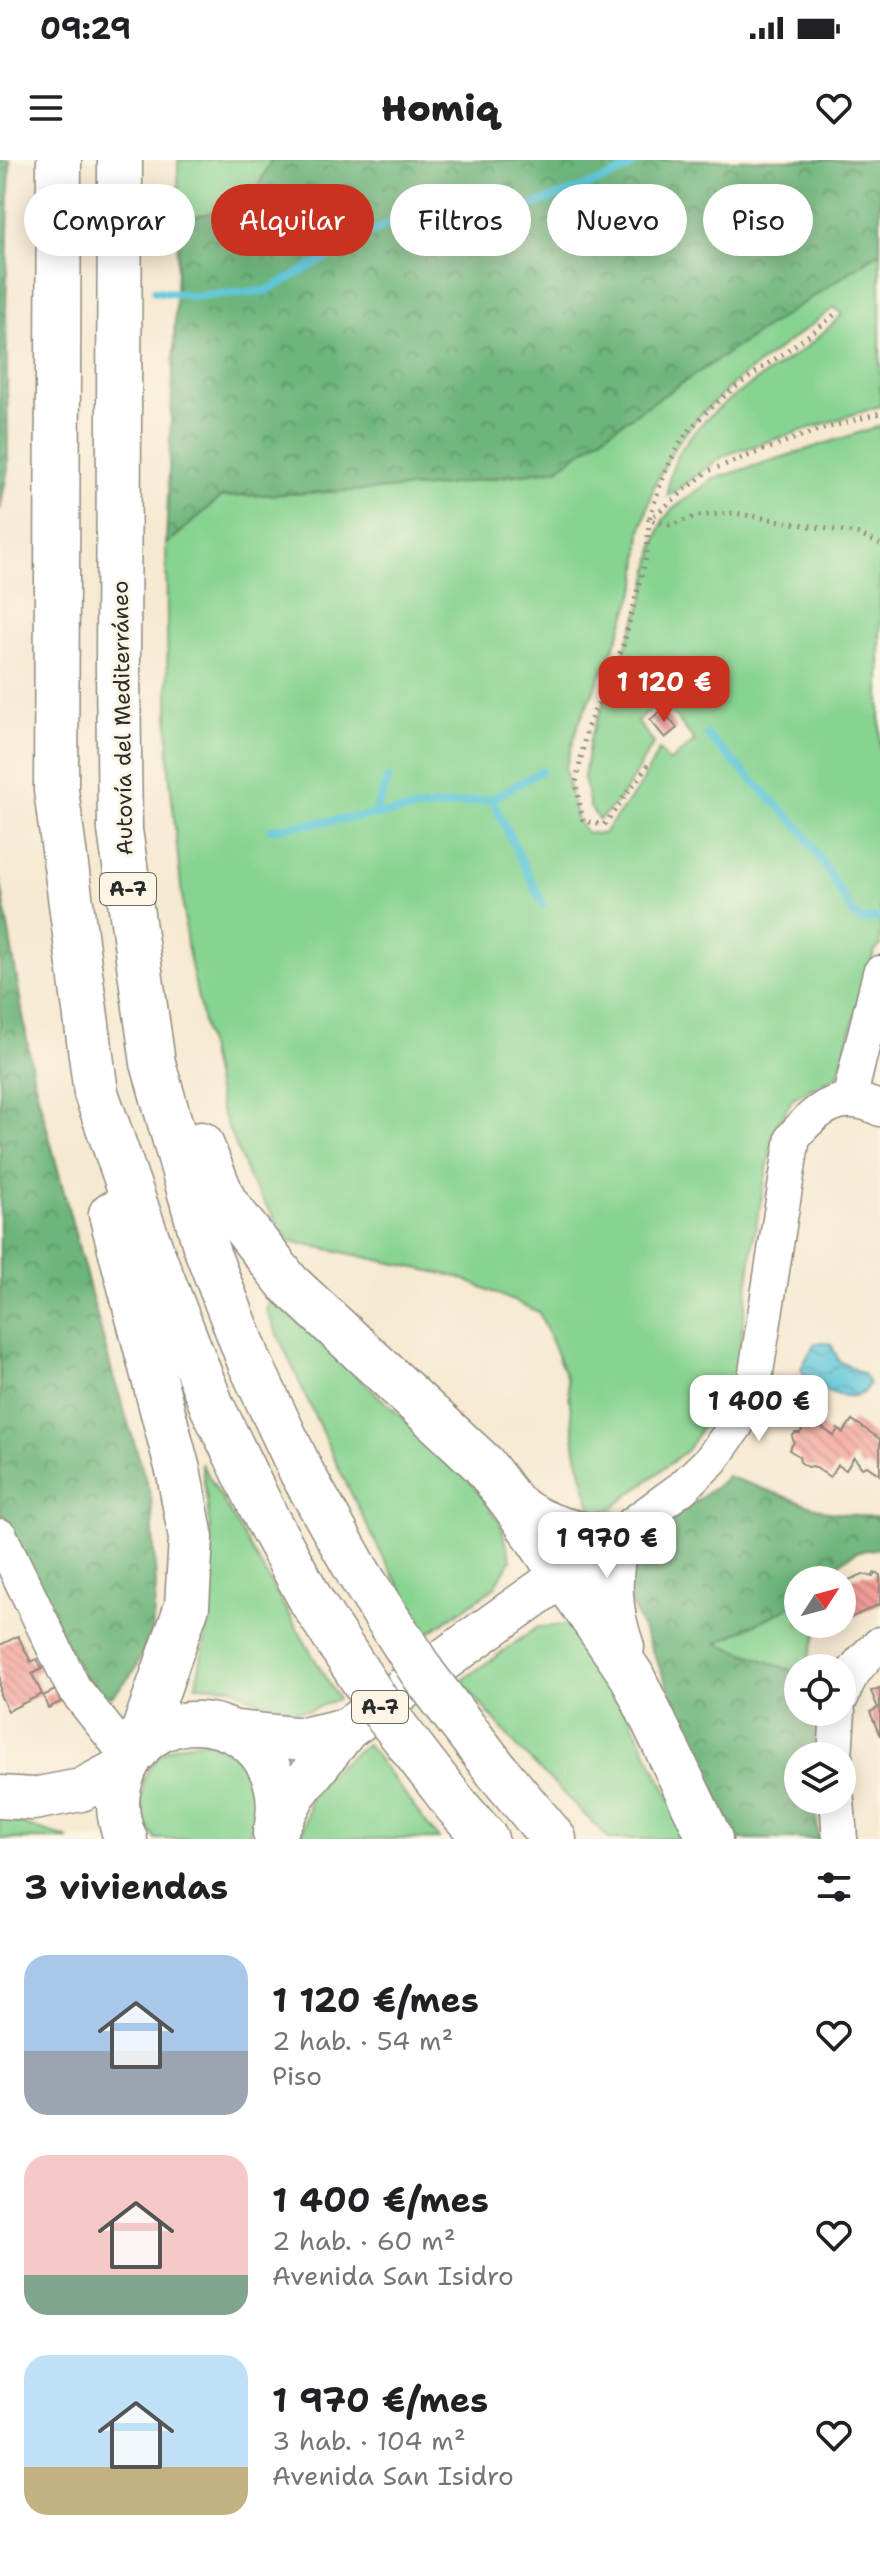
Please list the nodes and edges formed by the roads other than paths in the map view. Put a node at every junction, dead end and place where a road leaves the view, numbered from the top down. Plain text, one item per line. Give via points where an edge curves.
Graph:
1 (59, 160) edge
2 (120, 160) edge
3 (118, 670) junction
4 (880, 973) edge
5 (96, 1093) junction
6 (865, 1104) edge
7 (515, 1506) junction
8 (0, 1536) edge
9 (617, 1537) junction
10 (563, 1575) junction
11 (880, 1644) edge
12 (856, 1669) edge
13 (632, 1676) junction
14 (347, 1729) junction
15 (236, 1732) junction
16 (131, 1758) junction
17 (0, 1797) edge
18 (838, 1814) edge
19 (272, 1836) edge
20 (126, 1839) edge
21 (486, 1839) edge
22 (554, 1839) edge
23 (710, 1839) edge
24 (840, 1839) edge

1 - 5 highway, A-7 via 56,790
2 - 3 highway, Autovía del Mediterráneo / A-7
3 - 7 highway via 170,1023 197,1135 224,1201 288,1283 483,1464
3 - 22 highway, Autovía del Mediterráneo / A-7, bridge via 120,830 153,1063 205,1246 250,1363 302,1473 359,1574 424,1675
4 - 6 street
5 - 16 highway via 105,1192 191,1538 187,1606
5 - 21 highway, A-7, bridge via 212,1406 268,1521 312,1602 381,1708
6 - 9 street via 826,1106 793,1137 754,1385 736,1425 682,1488
7 - 9 highway via 569,1533
7 - 10 highway
8 - 16 street via 73,1687
9 - 10 street
9 - 13 highway via 610,1567 611,1614
10 - 13 highway
10 - 14 main road
11 - 12 street
13 - 23 highway
14 - 15 main road via 303,1739
14 - 19 main road via 295,1794
15 - 16 main road via 194,1723 173,1727 154,1736
15 - 19 main road via 255,1746 277,1787 279,1810
16 - 17 main road via 81,1790 33,1799
16 - 20 main road via 117,1803
18 - 24 street

